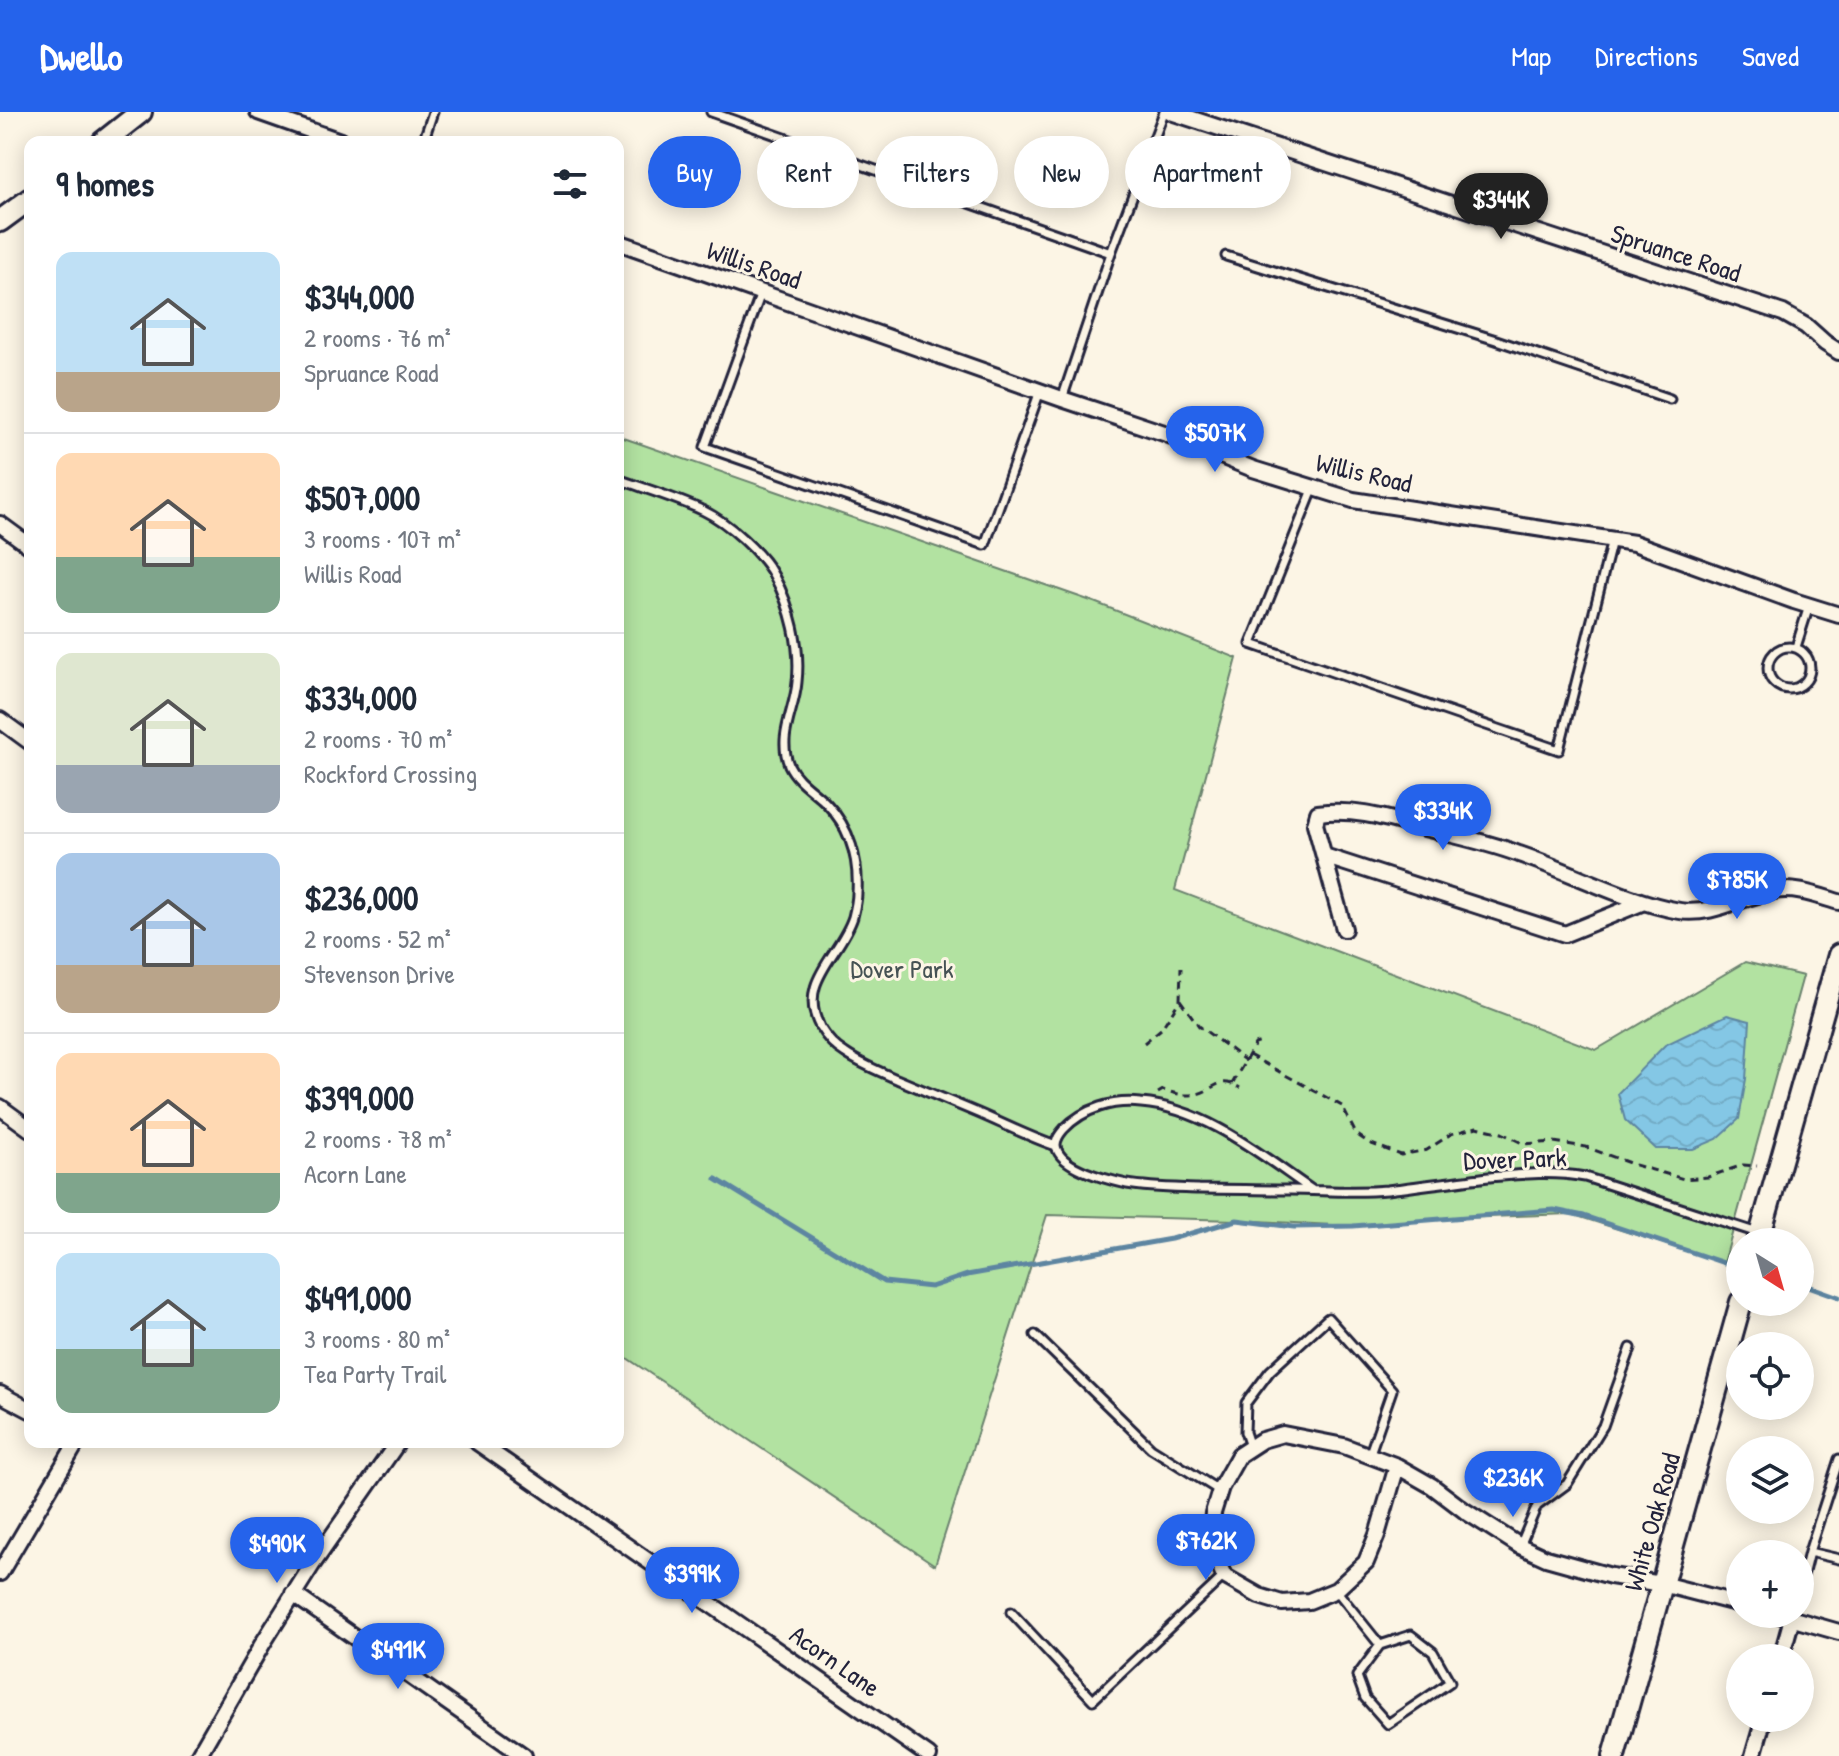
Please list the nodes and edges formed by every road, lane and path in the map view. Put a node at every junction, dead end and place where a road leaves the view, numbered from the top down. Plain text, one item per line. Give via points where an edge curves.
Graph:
1 (141, 112) edge
2 (258, 112) edge
3 (433, 112) edge
4 (711, 112) edge
5 (1164, 112) edge
6 (1171, 112) edge
7 (111, 136) edge
8 (326, 136) edge
9 (425, 136) edge
10 (24, 203) edge
11 (0, 221) edge
12 (624, 244) edge
13 (1111, 253) junction
14 (1226, 256) dead end
15 (761, 293) junction
16 (1839, 352) edge
17 (1040, 391) junction
18 (1062, 399) junction
19 (1670, 399) dead end
20 (624, 481) edge
21 (1314, 487) junction
22 (0, 524) edge
23 (1612, 540) junction
24 (24, 542) edge
25 (1809, 606) junction
26 (1839, 615) edge
27 (1796, 647) junction
28 (0, 720) edge
29 (24, 738) edge
30 (1324, 856) junction
31 (1644, 902) junction
32 (1839, 902) edge
33 (1344, 929) dead end
34 (1839, 955) edge
35 (1181, 967) dead end
36 (1180, 1000) junction
37 (1264, 1041) dead end
38 (1144, 1043) dead end
39 (1249, 1055) junction
40 (1246, 1061) junction
41 (1232, 1084) junction
42 (1240, 1088) dead end
43 (1156, 1094) dead end
44 (0, 1107) edge
45 (24, 1125) edge
46 (1056, 1146) junction
47 (1757, 1166) dead end
48 (1312, 1190) junction
49 (1730, 1228) edge
50 (1762, 1228) edge
51 (1737, 1316) edge
52 (1035, 1335) dead end
53 (1631, 1348) dead end
54 (0, 1394) edge
55 (24, 1407) edge
56 (73, 1448) edge
57 (394, 1448) edge
58 (486, 1448) edge
59 (1250, 1448) junction
60 (1369, 1456) junction
61 (1839, 1459) edge
62 (1397, 1466) junction
63 (1220, 1491) junction
64 (1813, 1540) edge
65 (1520, 1546) junction
66 (1814, 1553) edge
67 (1839, 1559) edge
68 (0, 1573) edge
69 (1224, 1576) junction
70 (1662, 1584) junction
71 (1336, 1590) junction
72 (293, 1594) junction
73 (1726, 1600) edge
74 (1011, 1612) dead end
75 (1814, 1623) edge
76 (1839, 1632) edge
77 (1380, 1645) junction
78 (1760, 1732) edge
79 (198, 1756) edge
80 (524, 1756) edge
81 (929, 1756) edge
82 (1614, 1756) edge
83 (1753, 1756) edge

1 - 7 street
2 - 8 street
3 - 9 lane
4 - 13 lane
5 - 13 lane
6 - 16 street, Spruance Road via 1783,313
10 - 11 street
12 - 15 street, Willis Road
13 - 18 lane
14 - 19 lane
15 - 17 street, Willis Road
15 - 17 lane via 705,447 719,452 985,545
17 - 18 street, Willis Road
18 - 21 street, Willis Road
20 - 46 lane via 720,521 761,558 786,605 798,665 786,724 789,764 844,825 858,875 853,918 816,982 815,1015 821,1029 845,1053 872,1068
21 - 23 street, Willis Road via 1353,500
21 - 23 lane via 1251,644 1559,750
22 - 24 street
23 - 25 street, Willis Road via 1634,543
25 - 26 street, Willis Road
25 - 27 lane
27 - 27 lane via 1778,649 1769,661 1769,676 1783,689 1797,688 1810,674 1808,656
28 - 29 street
30 - 31 street via 1565,934
30 - 31 street via 1315,824 1318,813 1380,816 1517,853
30 - 33 street
31 - 32 street via 1699,911 1788,890
34 - 50 street
35 - 36 path
36 - 38 path via 1161,1029
36 - 40 path via 1199,1026
37 - 39 path
39 - 40 path
39 - 47 path via 1342,1106 1356,1134 1401,1155 1427,1150 1451,1134 1477,1127 1524,1144 1586,1147 1684,1179
40 - 41 path
41 - 42 path
41 - 43 path via 1220,1082 1199,1094
44 - 45 street
46 - 48 lane, Dover Park via 1078,1168 1130,1184
46 - 48 lane via 1068,1125 1092,1109 1130,1103 1160,1106 1223,1130
48 - 49 lane, Dover Park via 1383,1190 1565,1173
51 - 70 street, White Oak Road
52 - 63 lane via 1151,1448
53 - 65 lane via 1603,1426 1567,1484 1537,1506
54 - 55 street
56 - 68 street
57 - 72 street
58 - 81 street, Acorn Lane
59 - 60 street via 1283,1434
59 - 60 lane via 1246,1403 1270,1371 1328,1318 1392,1390
59 - 63 street via 1239,1455
60 - 62 street
61 - 64 lane
62 - 65 street
62 - 71 street via 1366,1562
63 - 69 street via 1211,1535
65 - 70 street via 1611,1576
66 - 67 lane
69 - 71 street via 1282,1603 1309,1601
69 - 74 lane via 1093,1700
70 - 73 street
70 - 82 street, White Oak Road
71 - 77 lane
72 - 79 street
72 - 80 street
75 - 76 street
77 - 77 lane via 1357,1676 1365,1698 1388,1724 1450,1682 1433,1652 1411,1635
78 - 83 street

